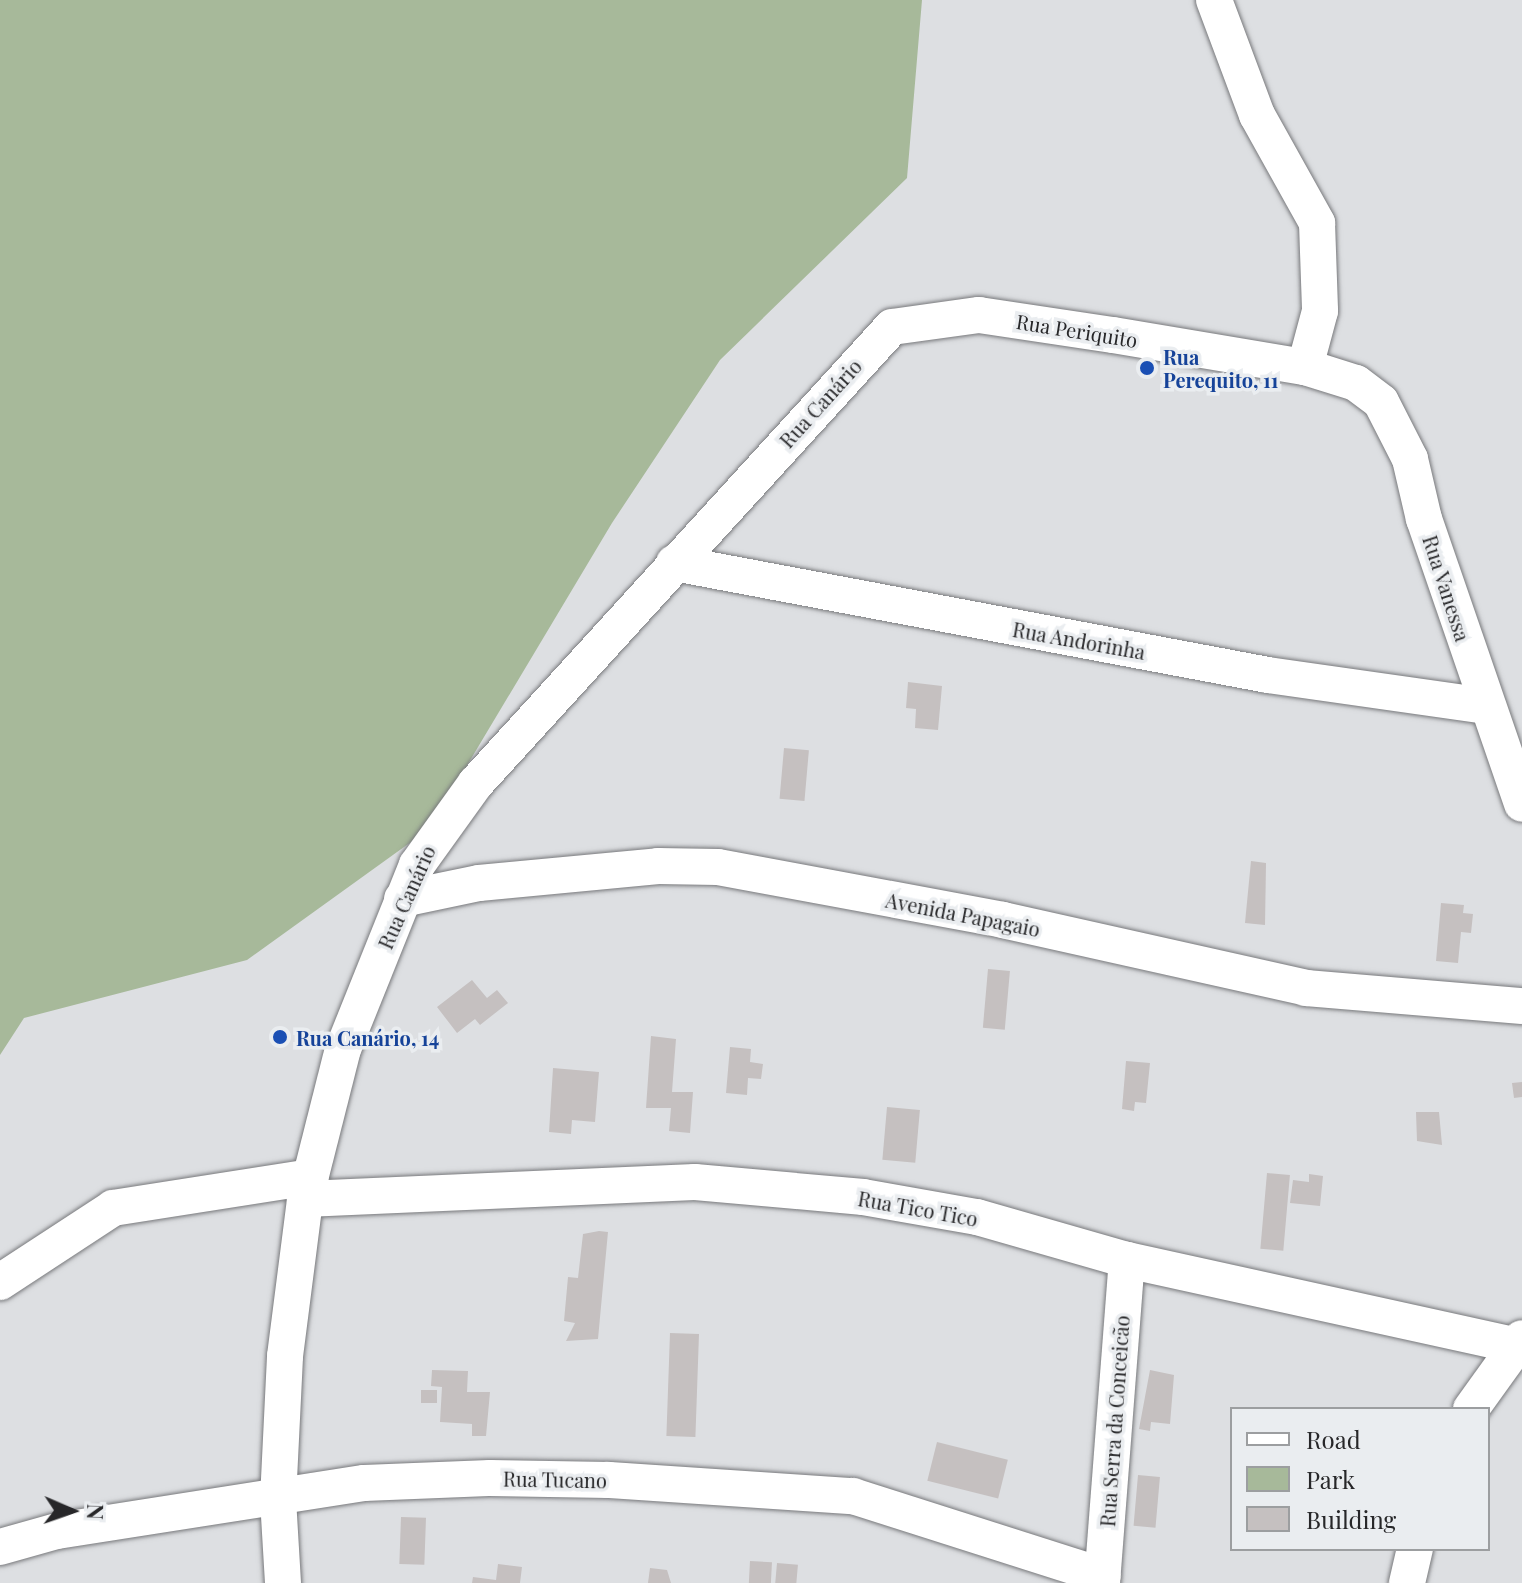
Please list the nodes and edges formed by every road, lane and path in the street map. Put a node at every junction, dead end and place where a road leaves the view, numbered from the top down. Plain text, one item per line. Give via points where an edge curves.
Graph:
1 (1214, 0) edge
2 (892, 327) joint
3 (1305, 367) junction
4 (1356, 383) joint
5 (674, 563) junction
6 (1486, 706) junction
7 (1522, 804) edge
8 (402, 899) junction
9 (1522, 1006) edge
10 (308, 1188) junction
11 (1127, 1260) junction
12 (0, 1282) edge
13 (1520, 1342) edge
14 (1472, 1407) edge
15 (278, 1500) junction
16 (0, 1547) edge
17 (1415, 1551) edge
18 (1102, 1579) edge
19 (283, 1583) edge
20 (1407, 1583) edge

1 - 3 street via 1257,115 1317,223 1320,311
2 - 3 street, Rua Periquito via 979,315
2 - 5 street, Rua Canário
3 - 4 street, Rua Periquito
4 - 6 street, Rua Vanessa via 1381,402 1410,459 1424,519
5 - 6 street, Rua Andorinha via 1268,675
5 - 8 street, Rua Canário via 476,783 435,835
6 - 7 street, Rua Vanessa
8 - 9 street, Avenida Papagaio via 479,883 658,866 718,867 1003,920 1306,988
8 - 10 street, Rua Canário via 343,1049
10 - 11 street, Rua Tico Tico via 695,1182 772,1186 977,1217
10 - 12 street, Rua Tico Tico via 113,1208
10 - 15 street, Rua Canário via 285,1356
11 - 13 street, Rua Tico Tico
11 - 18 street, Rua Serra da Conceicão
13 - 14 street
15 - 16 street, Rua Tucano via 57,1531
15 - 18 street, Rua Tucano via 364,1483 490,1478 718,1484 838,1494
15 - 19 street, Rua Canário
17 - 20 street

